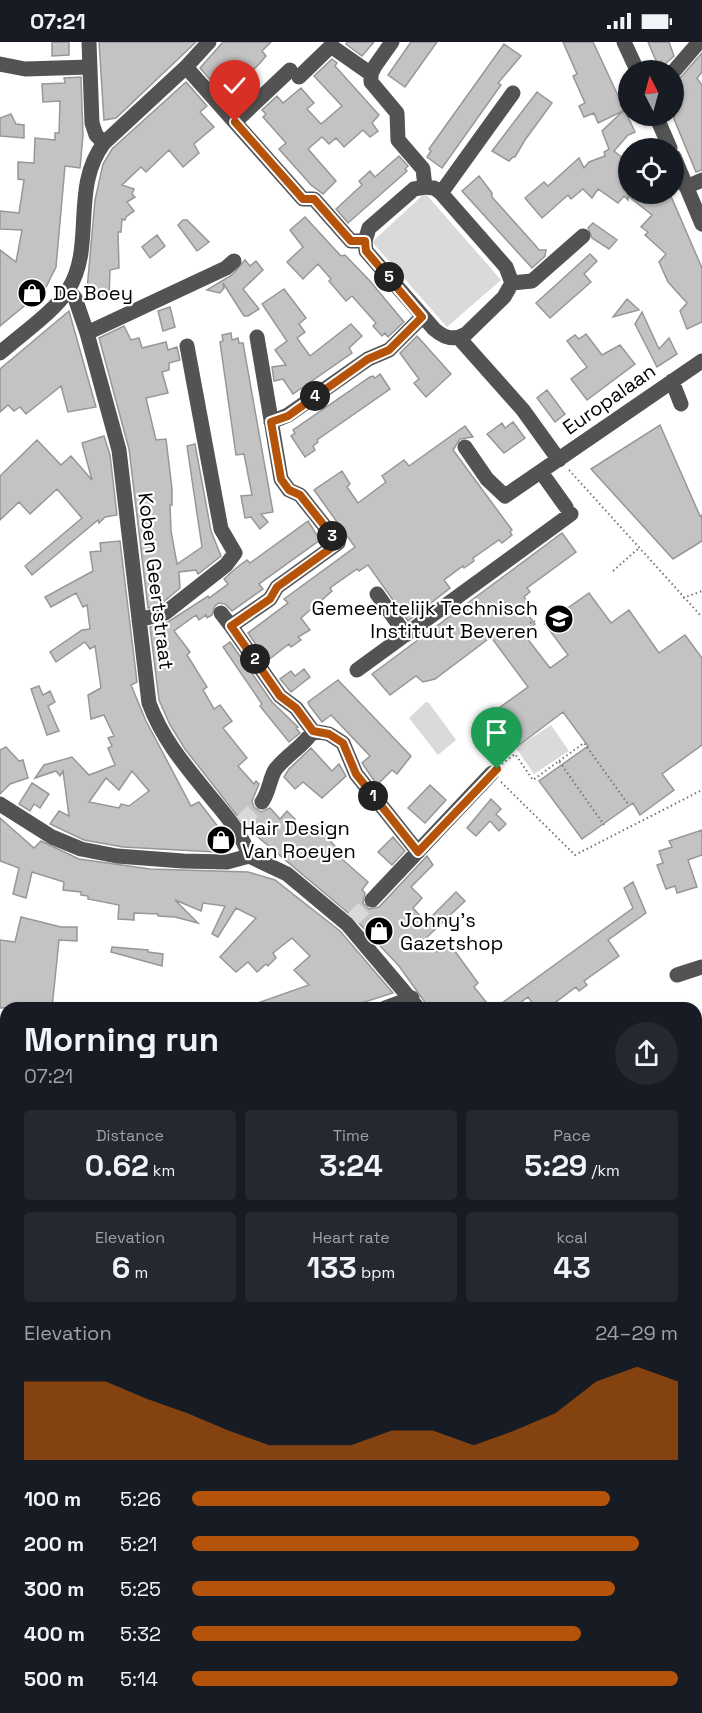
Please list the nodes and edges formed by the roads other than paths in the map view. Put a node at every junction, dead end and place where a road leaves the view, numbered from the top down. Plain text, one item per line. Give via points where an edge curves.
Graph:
1 (89, 42) edge
2 (209, 42) edge
3 (392, 42) edge
4 (624, 42) edge
5 (699, 42) edge
6 (328, 44) edge
7 (632, 60) edge
8 (683, 60) edge
9 (0, 64) edge
10 (186, 67) junction
11 (90, 68) junction
12 (371, 74) junction
13 (513, 93) dead end
14 (237, 124) junction
15 (104, 143) junction
16 (702, 180) edge
17 (684, 182) edge
18 (425, 187) junction
19 (686, 187) junction
20 (441, 193) junction
21 (702, 224) edge
22 (583, 236) dead end
23 (365, 241) junction
24 (234, 261) dead end
25 (512, 283) junction
26 (68, 290) junction
27 (422, 317) junction
28 (87, 333) junction
29 (257, 337) dead end
30 (459, 338) junction
31 (187, 346) dead end
32 (0, 353) edge
33 (702, 362) edge
34 (672, 381) junction
35 (681, 404) dead end
36 (271, 422) junction
37 (465, 447) dead end
38 (559, 460) junction
39 (541, 472) junction
40 (377, 594) dead end
41 (221, 613) dead end
42 (139, 620) junction
43 (231, 626) junction
44 (406, 634) junction
45 (357, 670) dead end
46 (313, 731) junction
47 (492, 773) road end
48 (262, 802) tunnel mouth
49 (0, 804) edge
50 (418, 852) junction
51 (249, 856) junction
52 (372, 900) tunnel mouth
53 (702, 967) edge
54 (677, 975) dead end
55 (414, 1002) edge

1 - 11 street
2 - 10 street
3 - 12 street
4 - 7 street
5 - 8 street
6 - 12 street
6 - 14 street
9 - 11 street via 25,69
10 - 14 street
10 - 15 street
11 - 15 street via 92,123
12 - 18 street via 375,89 397,113 398,140 423,169
13 - 20 street
14 - 23 street via 303,199 314,199 351,241
15 - 26 street via 90,166 80,254
16 - 19 street
17 - 19 street
18 - 20 street
18 - 23 street via 414,189 369,228
19 - 21 street
20 - 25 street via 506,267
22 - 25 street via 531,281
23 - 27 street via 366,251
24 - 28 street
25 - 30 street via 504,297
26 - 28 street, Koben Geertstraat via 75,298
26 - 32 street
27 - 30 street via 447,338
27 - 36 street via 389,350 368,359 288,416
28 - 42 street, Koben Geertstraat via 118,450
29 - 36 street
30 - 38 street via 523,410
31 - 42 street via 221,529 235,553 226,565 165,613
33 - 34 street, Europalaan
34 - 35 street
34 - 38 street, Europalaan
36 - 43 street via 281,479 289,490 300,495 338,543
37 - 39 street, Europalaan via 505,496
38 - 39 street, Europalaan
39 - 44 street via 569,511
40 - 44 street
41 - 43 street
42 - 51 street, Koben Geertstraat via 149,703 160,729 171,748 239,825
43 - 46 street via 280,696 296,708
44 - 45 street
46 - 48 street via 274,771
46 - 50 street via 329,734 343,743 356,774
47 - 50 street
49 - 51 street via 52,837 81,849 183,861 227,862
50 - 52 street
51 - 55 street via 287,874 350,921
53 - 54 street

